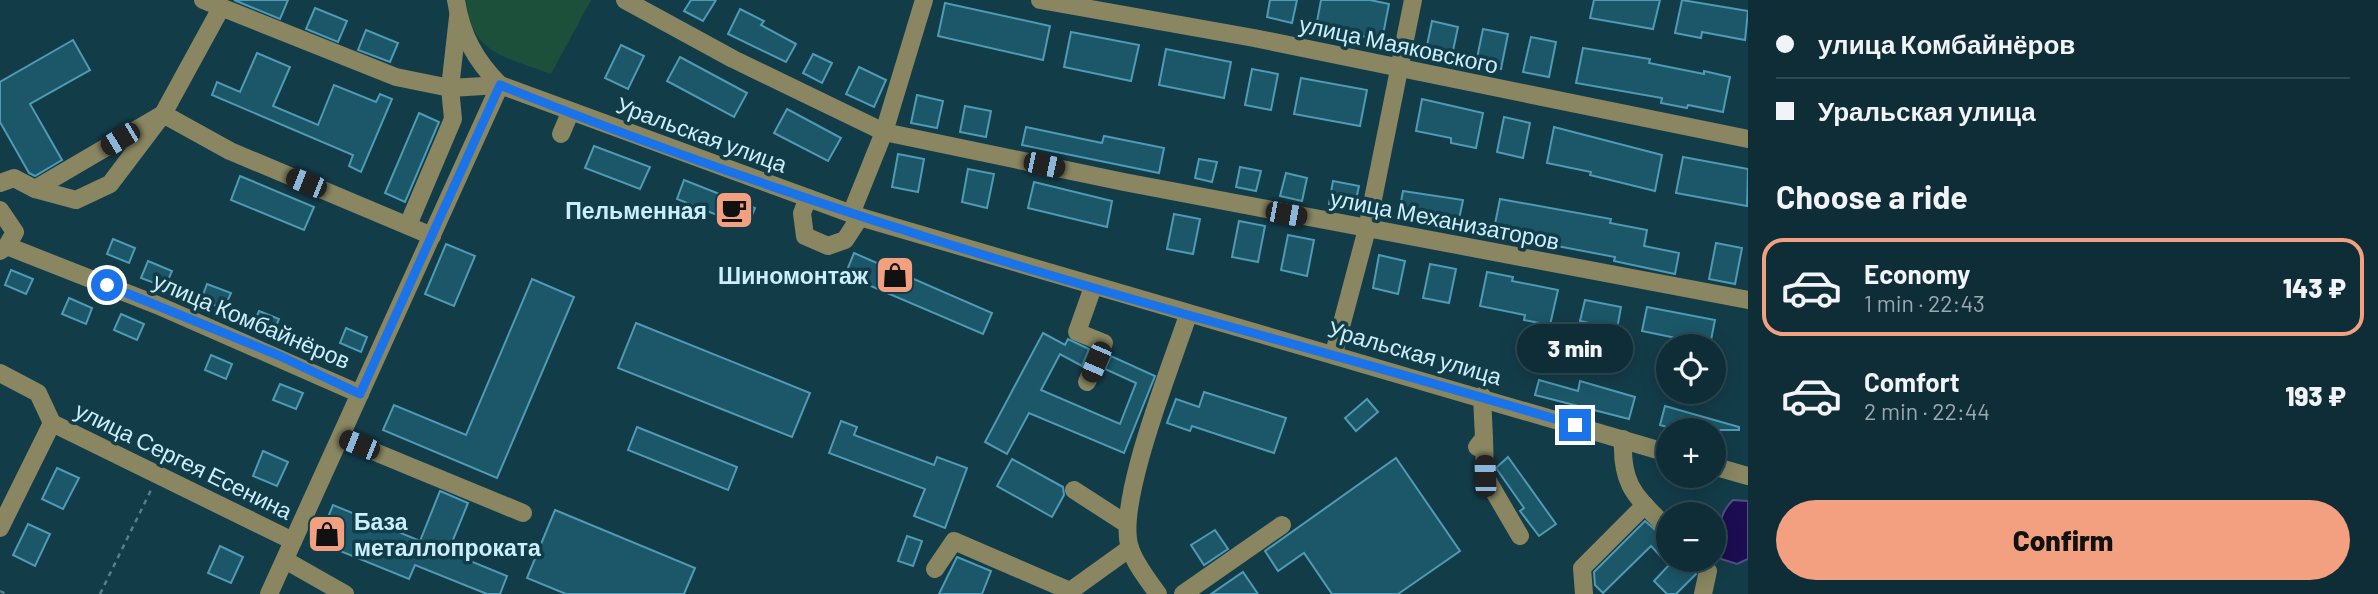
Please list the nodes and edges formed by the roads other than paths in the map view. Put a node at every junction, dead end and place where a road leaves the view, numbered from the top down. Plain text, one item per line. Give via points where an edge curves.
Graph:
1 (202, 0) edge
2 (625, 0) edge
3 (924, 0) edge
4 (1040, 0) edge
5 (1413, 0) edge
6 (221, 8) junction
7 (457, 8) edge
8 (1400, 70) junction
9 (500, 85) junction
10 (450, 88) junction
11 (569, 113) junction
12 (163, 114) junction
13 (884, 132) junction
14 (561, 134) dead end
15 (1748, 139) edge
16 (0, 183) edge
17 (35, 189) junction
18 (808, 198) junction
19 (0, 210) edge
20 (855, 215) junction
21 (408, 225) junction
22 (1367, 229) junction
23 (432, 236) junction
24 (3, 248) edge
25 (1093, 287) junction
26 (1748, 300) edge
27 (1188, 315) junction
28 (1334, 353) junction
29 (0, 373) edge
30 (1087, 382) dead end
31 (360, 394) junction
32 (1482, 396) junction
33 (52, 423) junction
34 (341, 438) junction
35 (1623, 439) junction
36 (1656, 449) edge
37 (1726, 470) edge
38 (1748, 476) edge
39 (1074, 489) dead end
40 (1645, 505) junction
41 (523, 513) dead end
42 (1656, 516) edge
43 (1125, 523) junction
44 (1282, 525) dead end
45 (0, 528) edge
46 (1520, 536) dead end
47 (293, 541) junction
48 (1130, 548) junction
49 (285, 560) junction
50 (935, 569) dead end
51 (1708, 572) edge
52 (1068, 592) edge
53 (269, 594) edge
54 (345, 594) edge
55 (1158, 594) edge
56 (1183, 594) edge
57 (1584, 594) edge
58 (1703, 594) edge

1 - 6 street, Уральская улица
2 - 13 street, улица Механизаторов via 733,59
3 - 13 street
4 - 8 street, улица Маяковского via 1254,38
5 - 8 street
6 - 10 street, Уральская улица via 396,77
6 - 12 street
7 - 9 street via 480,65
7 - 10 street
8 - 15 street, улица Маяковского
8 - 22 street
9 - 10 street, Уральская улица
9 - 11 street, Уральская улица
9 - 23 street
10 - 21 street via 453,119
11 - 14 street
11 - 18 street, Уральская улица
12 - 17 street
12 - 17 street via 110,184 76,200
12 - 21 street via 230,151
13 - 20 street
13 - 22 street, улица Механизаторов
16 - 17 street via 14,177
18 - 20 street, Уральская улица
18 - 20 street via 802,213 805,236 828,246 845,240
19 - 24 street via 15,232
20 - 25 street, Уральская улица
21 - 23 street
22 - 26 street, улица Механизаторов
22 - 28 street
23 - 31 street
24 - 31 street, улица Комбайнёров via 157,305
25 - 27 street, Уральская улица
25 - 30 street via 1077,332 1104,343
27 - 28 street, Уральская улица
27 - 43 street via 1132,485
28 - 32 street, Уральская улица
29 - 33 street, улица Сергея Есенина via 38,393
31 - 34 street
32 - 35 street, Уральская улица
32 - 46 street via 1478,445 1485,476
33 - 45 street, улица Сергея Есенина
33 - 47 street, улица Сергея Есенина
34 - 41 street
34 - 47 street
35 - 36 street, Уральская улица
35 - 40 street via 1622,467 1630,488
37 - 38 street
39 - 43 street
40 - 42 street
40 - 57 street via 1582,568
43 - 48 street
44 - 56 street
47 - 49 street
48 - 52 street
48 - 55 street
49 - 53 street
49 - 54 street
50 - 52 street via 954,541
51 - 58 street

